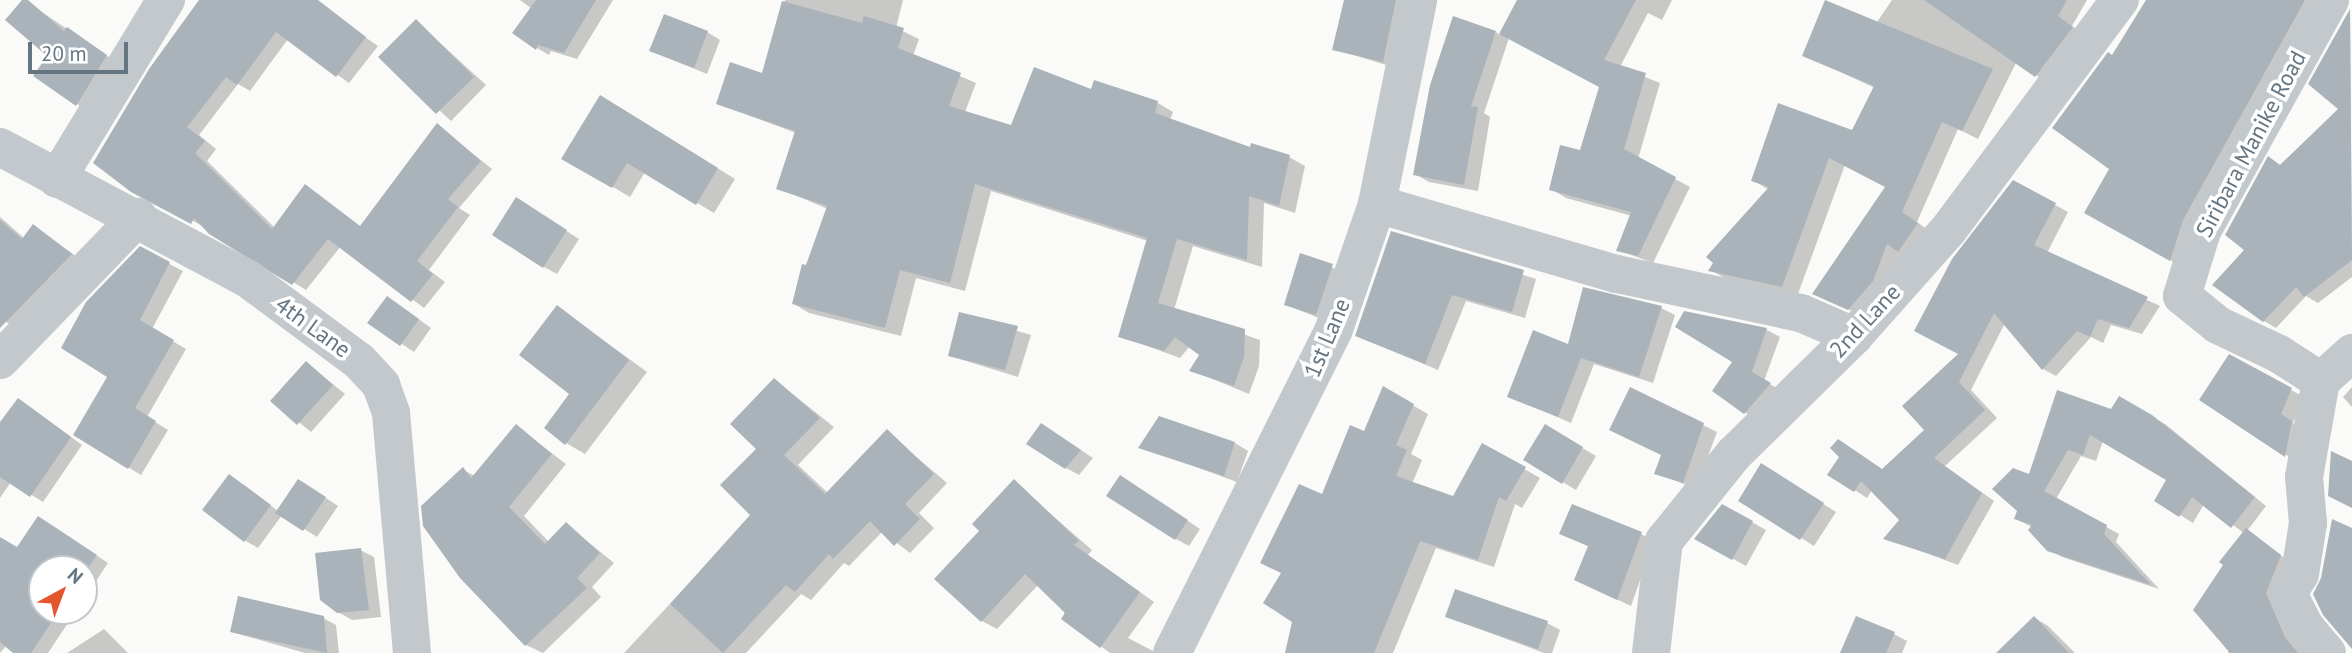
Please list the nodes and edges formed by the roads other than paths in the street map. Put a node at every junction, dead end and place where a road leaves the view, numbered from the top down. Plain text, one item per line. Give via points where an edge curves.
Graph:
1 (166, 0) edge
2 (1419, 0) edge
3 (2120, 0) edge
4 (2330, 0) edge
5 (0, 147) edge
6 (57, 179) junction
7 (1377, 204) junction
8 (138, 217) junction
9 (1854, 336) junction
10 (2352, 353) edge
11 (0, 360) edge
12 (2321, 382) junction
13 (412, 653) edge
14 (1172, 653) edge
15 (1651, 653) edge
16 (2327, 653) edge

1 - 6 street
2 - 7 street, 1st Lane
3 - 9 street, 2nd Lane via 1948,229
4 - 12 street, Siribara Manike Road via 2202,231 2182,296 2218,325 2279,354
5 - 6 street, 4th Lane
6 - 8 street, 4th Lane
7 - 9 street via 1618,274 1801,313
7 - 14 street, 1st Lane via 1334,329
8 - 11 street
8 - 13 street, 4th Lane via 248,279 359,361 381,385 391,413
9 - 15 street, 2nd Lane via 1734,454 1664,541
10 - 12 street
12 - 16 street via 2304,477 2308,523 2300,574 2288,593 2305,627

